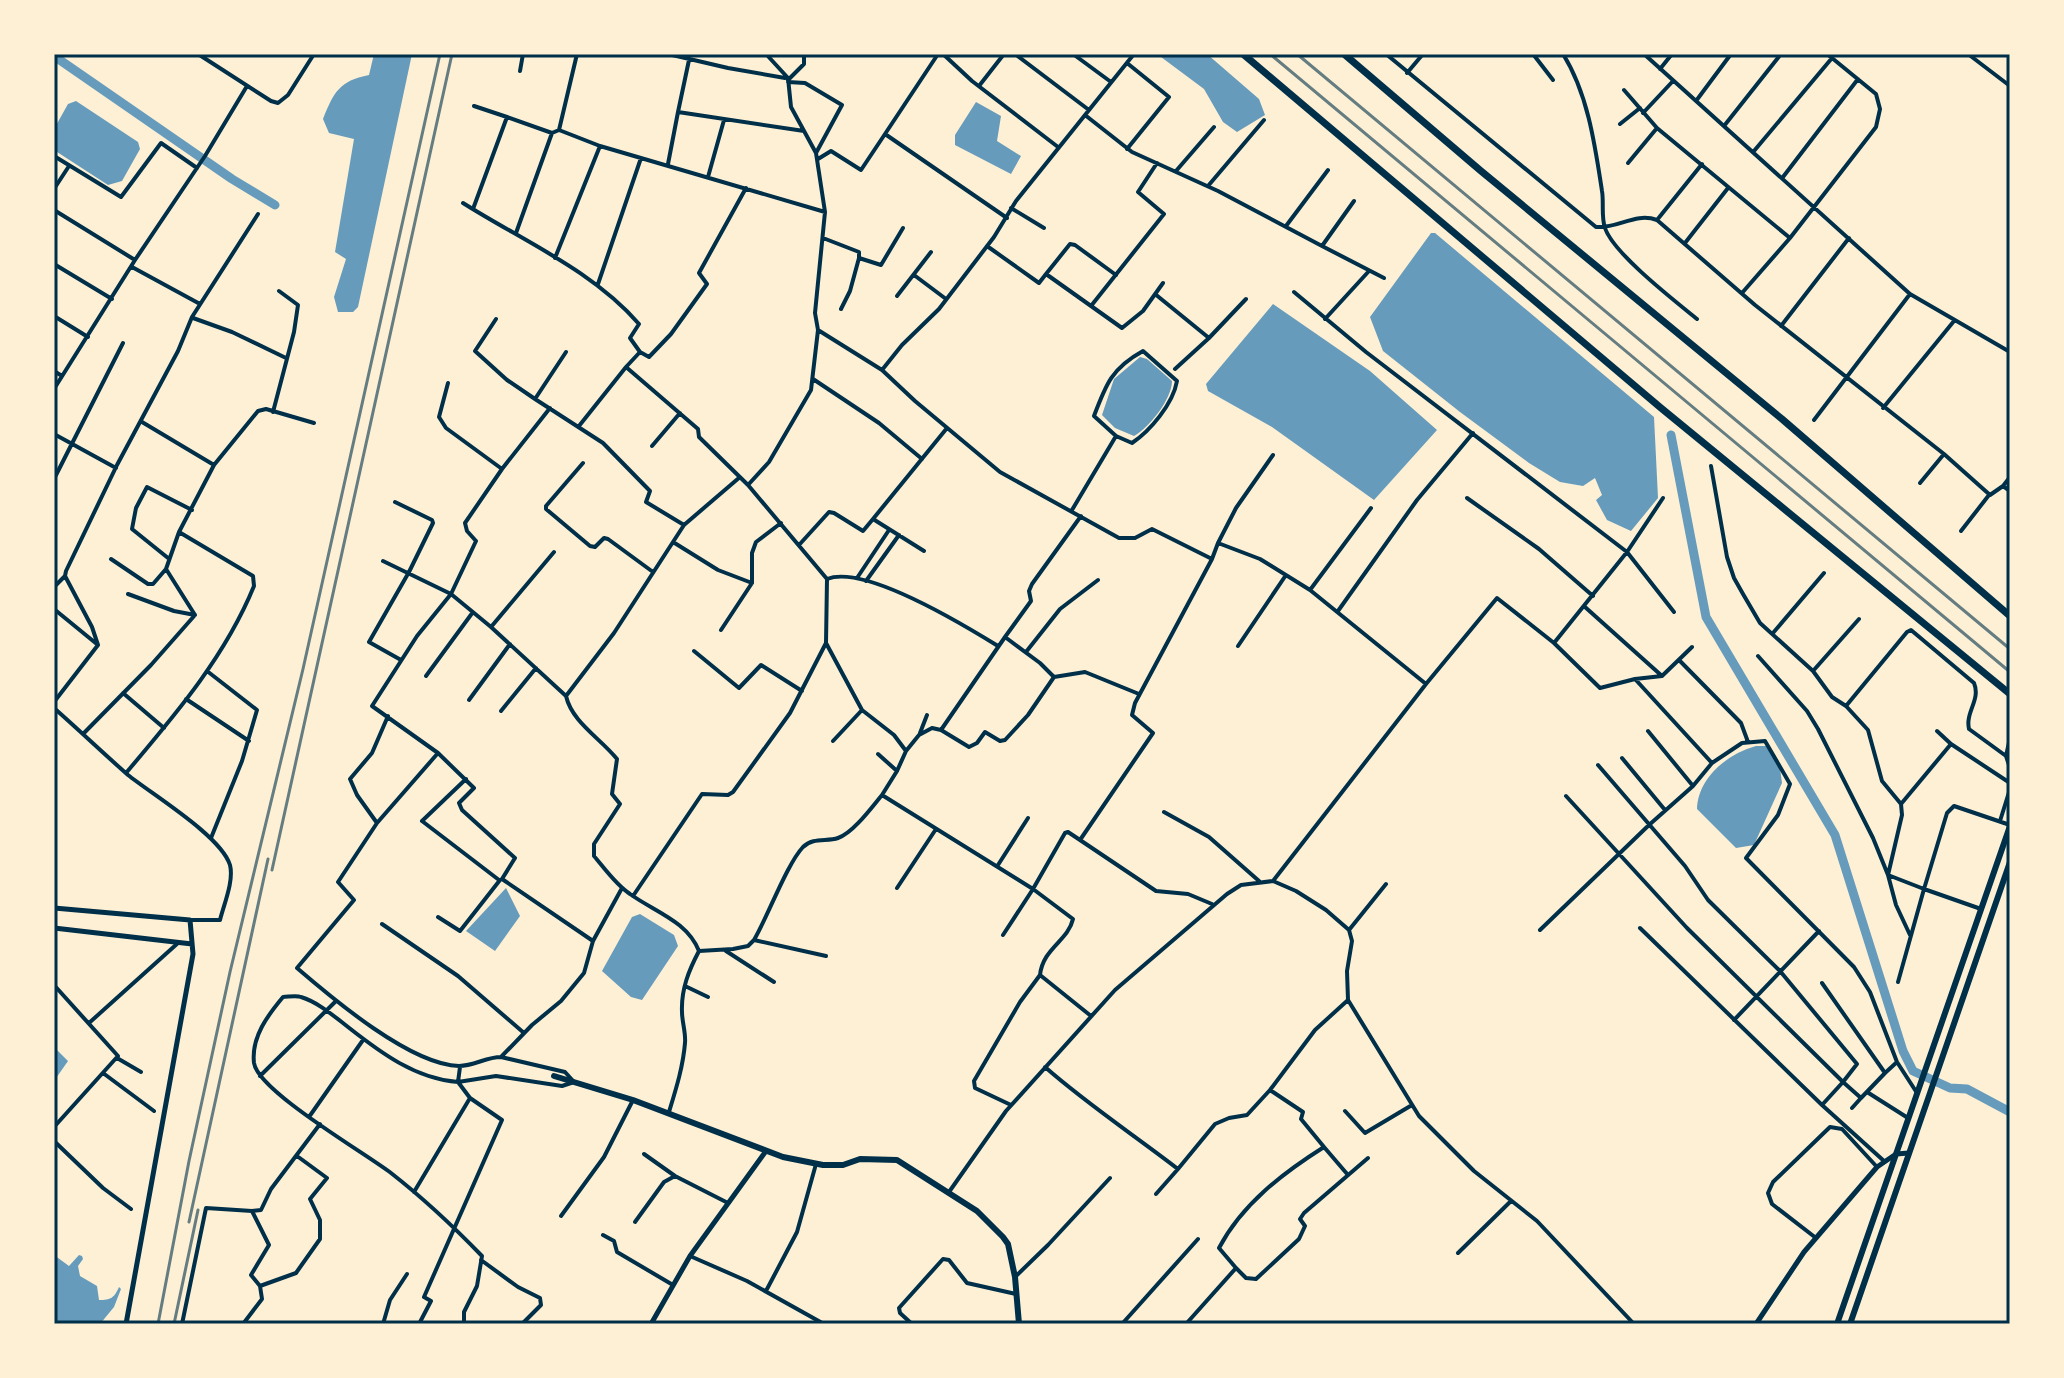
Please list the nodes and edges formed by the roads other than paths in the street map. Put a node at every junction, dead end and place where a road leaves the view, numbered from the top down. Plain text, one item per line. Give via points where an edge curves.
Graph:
1 (198, 54) edge
2 (314, 54) edge
3 (523, 54) edge
4 (577, 54) edge
5 (668, 54) edge
6 (766, 54) edge
7 (804, 54) edge
8 (940, 54) edge
9 (1004, 54) edge
10 (1015, 54) edge
11 (1073, 54) edge
12 (1134, 54) edge
13 (1243, 54) edge
14 (1344, 54) edge
15 (1386, 54) edge
16 (1423, 54) edge
17 (1533, 54) edge
18 (1563, 54) edge
19 (1644, 54) edge
20 (1672, 54) edge
21 (1731, 54) edge
22 (1781, 54) edge
23 (1968, 54) edge
24 (1830, 56) edge
25 (689, 60) junction
26 (1127, 63) junction
27 (1660, 69) junction
28 (520, 71) dead end
29 (1407, 73) junction
30 (1858, 79) junction
31 (788, 80) junction
32 (1553, 80) dead end
33 (1673, 81) junction
34 (1111, 82) junction
35 (247, 86) junction
36 (979, 86) junction
37 (2010, 86) edge
38 (1624, 90) dead end
39 (1696, 101) junction
40 (474, 106) dead end
41 (1642, 111) junction
42 (678, 112) junction
43 (1087, 112) junction
44 (507, 117) junction
45 (724, 120) junction
46 (1264, 120) dead end
47 (1620, 124) dead end
48 (1724, 126) junction
49 (1214, 127) dead end
50 (1657, 128) junction
51 (559, 130) junction
52 (804, 131) junction
53 (552, 133) junction
54 (885, 134) junction
55 (600, 146) junction
56 (1058, 147) junction
57 (1127, 149) junction
58 (1754, 151) junction
59 (54, 156) edge
60 (817, 156) junction
61 (641, 158) junction
62 (1157, 163) junction
63 (1628, 163) dead end
64 (668, 164) junction
65 (1702, 164) junction
66 (69, 166) junction
67 (197, 168) junction
68 (1328, 170) dead end
69 (1176, 171) junction
70 (708, 177) junction
71 (1783, 177) junction
72 (1208, 186) junction
73 (1728, 187) junction
74 (746, 188) junction
75 (54, 189) edge
76 (1354, 201) dead end
77 (463, 203) dead end
78 (1814, 206) junction
79 (1011, 208) junction
80 (473, 209) junction
81 (54, 210) edge
82 (825, 212) junction
83 (258, 214) dead end
84 (1007, 218) junction
85 (1657, 220) junction
86 (1286, 226) junction
87 (1604, 227) junction
88 (903, 228) dead end
89 (1044, 228) dead end
90 (516, 233) junction
91 (823, 238) junction
92 (1790, 238) junction
93 (1849, 238) junction
94 (1685, 243) junction
95 (987, 246) junction
96 (1322, 246) junction
97 (931, 252) dead end
98 (859, 258) junction
99 (555, 259) junction
100 (135, 260) junction
101 (54, 264) edge
102 (132, 267) junction
103 (1370, 270) junction
104 (1046, 274) junction
105 (914, 275) junction
106 (1116, 275) junction
107 (1384, 278) dead end
108 (1163, 283) dead end
109 (598, 285) junction
110 (279, 291) dead end
111 (1294, 292) dead end
112 (1742, 293) junction
113 (1155, 294) junction
114 (1910, 294) junction
115 (897, 296) dead end
116 (112, 299) junction
117 (946, 299) junction
118 (1246, 299) dead end
119 (200, 304) junction
120 (1091, 306) junction
121 (841, 309) dead end
122 (54, 316) edge
123 (192, 317) junction
124 (496, 319) dead end
125 (1325, 319) junction
126 (1697, 319) dead end
127 (1954, 321) junction
128 (1781, 326) junction
129 (818, 330) junction
130 (88, 337) junction
131 (1209, 338) junction
132 (123, 343) dead end
133 (566, 352) dead end
134 (640, 352) junction
135 (2010, 352) edge
136 (286, 358) junction
137 (626, 367) junction
138 (1175, 369) dead end
139 (882, 370) junction
140 (54, 371) edge
141 (62, 376) junction
142 (813, 379) junction
143 (1846, 379) junction
144 (448, 383) dead end
145 (54, 389) edge
146 (535, 399) junction
147 (550, 408) junction
148 (1883, 408) junction
149 (273, 412) junction
150 (680, 413) junction
151 (1814, 420) dead end
152 (142, 422) junction
153 (314, 423) dead end
154 (579, 426) junction
155 (947, 428) junction
156 (1473, 433) junction
157 (54, 434) edge
158 (1116, 436) junction
159 (71, 444) junction
160 (652, 446) dead end
161 (1944, 454) junction
162 (1273, 455) dead end
163 (922, 459) junction
164 (583, 463) dead end
165 (214, 465) junction
166 (1711, 466) dead end
167 (116, 468) junction
168 (502, 469) junction
169 (741, 476) junction
170 (2010, 477) edge
171 (54, 479) edge
172 (1920, 483) dead end
173 (748, 485) junction
174 (2003, 486) junction
175 (2010, 491) edge
176 (1990, 495) junction
177 (1467, 498) dead end
178 (1663, 498) dead end
179 (395, 502) dead end
180 (1371, 508) dead end
181 (192, 510) junction
182 (1072, 510) junction
183 (1081, 515) junction
184 (873, 519) junction
185 (781, 523) junction
186 (684, 525) junction
187 (890, 530) junction
188 (1961, 531) dead end
189 (179, 532) junction
190 (899, 535) junction
191 (673, 542) junction
192 (1218, 543) junction
193 (799, 545) junction
194 (924, 551) dead end
195 (554, 552) dead end
196 (1627, 552) junction
197 (168, 558) junction
198 (111, 559) dead end
199 (1212, 559) junction
200 (383, 561) dead end
201 (166, 569) junction
202 (409, 572) junction
203 (653, 572) junction
204 (1824, 573) dead end
205 (1286, 575) junction
206 (65, 576) junction
207 (857, 578) junction
208 (827, 579) junction
209 (1098, 580) dead end
210 (866, 581) junction
211 (752, 583) junction
212 (54, 587) edge
213 (1310, 590) junction
214 (128, 594) dead end
215 (451, 594) junction
216 (1593, 596) junction
217 (1585, 607) junction
218 (54, 609) edge
219 (1338, 611) junction
220 (473, 612) junction
221 (1674, 612) dead end
222 (195, 615) junction
223 (2010, 616) edge
224 (1859, 619) dead end
225 (491, 627) junction
226 (721, 630) dead end
227 (1773, 633) junction
228 (1005, 637) junction
229 (826, 643) junction
230 (1554, 643) junction
231 (510, 644) junction
232 (98, 645) junction
233 (998, 646) junction
234 (1238, 646) dead end
235 (1692, 647) dead end
236 (694, 651) dead end
237 (1026, 652) junction
238 (1758, 656) dead end
239 (401, 660) junction
240 (1679, 660) junction
241 (536, 668) junction
242 (207, 671) junction
243 (1813, 671) junction
244 (426, 676) dead end
245 (1662, 676) junction
246 (1054, 677) junction
247 (1635, 679) junction
248 (1426, 684) junction
249 (802, 691) junction
250 (123, 693) junction
251 (1139, 694) junction
252 (2010, 694) edge
253 (566, 696) junction
254 (186, 699) junction
255 (469, 700) dead end
256 (54, 705) edge
257 (1846, 706) junction
258 (862, 710) junction
259 (501, 711) dead end
260 (927, 715) dead end
261 (388, 716) junction
262 (164, 728) junction
263 (941, 730) junction
264 (1648, 731) dead end
265 (1937, 731) dead end
266 (83, 734) junction
267 (919, 735) junction
268 (2010, 738) edge
269 (249, 741) junction
270 (833, 741) dead end
271 (1749, 743) junction
272 (1951, 744) junction
273 (906, 751) junction
274 (438, 753) junction
275 (878, 754) dead end
276 (2006, 756) junction
277 (1622, 758) dead end
278 (1712, 763) junction
279 (1598, 765) dead end
280 (2010, 768) edge
281 (897, 771) junction
282 (126, 773) junction
283 (466, 779) junction
284 (2010, 783) edge
285 (1693, 786) junction
286 (2010, 789) edge
287 (882, 795) junction
288 (1566, 796) dead end
289 (1901, 804) junction
290 (1665, 810) junction
291 (1164, 812) dead end
292 (1028, 818) dead end
293 (2000, 821) junction
294 (377, 823) junction
295 (1649, 825) junction
296 (2010, 825) edge
297 (936, 829) junction
298 (211, 838) junction
299 (1080, 840) junction
300 (1619, 856) junction
301 (2010, 862) edge
302 (998, 865) junction
303 (1888, 875) junction
304 (500, 880) junction
305 (1273, 881) junction
306 (1260, 882) junction
307 (1386, 884) dead end
308 (622, 888) junction
309 (897, 888) dead end
310 (1033, 889) junction
311 (1924, 889) junction
312 (633, 896) junction
313 (1212, 904) junction
314 (54, 908) edge
315 (1981, 909) junction
316 (438, 917) dead end
317 (190, 920) junction
318 (382, 924) dead end
319 (54, 928) edge
320 (1640, 928) dead end
321 (1349, 930) junction
322 (1540, 930) dead end
323 (1819, 931) junction
324 (1003, 935) dead end
325 (1910, 935) junction
326 (754, 940) junction
327 (593, 941) junction
328 (179, 942) junction
329 (192, 944) junction
330 (724, 950) junction
331 (699, 951) junction
332 (826, 956) dead end
333 (1780, 971) junction
334 (1040, 975) junction
335 (774, 982) dead end
336 (1898, 982) dead end
337 (1822, 983) dead end
338 (54, 985) edge
339 (684, 986) junction
340 (1758, 995) junction
341 (708, 997) dead end
342 (1348, 1000) junction
343 (336, 1002) junction
344 (327, 1011) junction
345 (1091, 1016) junction
346 (1734, 1020) junction
347 (89, 1023) junction
348 (524, 1033) junction
349 (363, 1039) junction
350 (501, 1057) junction
351 (117, 1058) junction
352 (1897, 1062) junction
353 (460, 1066) junction
354 (1044, 1067) junction
355 (141, 1072) dead end
356 (103, 1073) junction
357 (1885, 1073) junction
358 (260, 1076) junction
359 (554, 1076) dead end
360 (458, 1082) junction
361 (574, 1082) junction
362 (1843, 1082) junction
363 (1270, 1090) junction
364 (1918, 1090) junction
365 (1867, 1092) junction
366 (470, 1098) junction
367 (1861, 1098) junction
368 (633, 1100) junction
369 (1011, 1105) junction
370 (1412, 1105) junction
371 (1822, 1105) junction
372 (1852, 1108) dead end
373 (154, 1111) dead end
374 (1345, 1111) dead end
375 (669, 1112) junction
376 (309, 1117) junction
377 (1908, 1118) junction
378 (320, 1124) junction
379 (54, 1127) edge
380 (54, 1141) edge
381 (1324, 1147) junction
382 (766, 1151) junction
383 (1909, 1153) junction
384 (644, 1154) dead end
385 (1896, 1154) junction
386 (297, 1156) junction
387 (1368, 1158) dead end
388 (1884, 1161) junction
389 (816, 1164) junction
390 (1877, 1167) junction
391 (1178, 1169) junction
392 (1348, 1175) junction
393 (675, 1176) junction
394 (1110, 1178) dead end
395 (414, 1192) junction
396 (948, 1194) junction
397 (1156, 1194) dead end
398 (1511, 1201) junction
399 (728, 1203) junction
400 (131, 1209) dead end
401 (252, 1211) junction
402 (561, 1216) dead end
403 (635, 1222) dead end
404 (455, 1228) junction
405 (603, 1235) dead end
406 (1816, 1238) junction
407 (1198, 1239) dead end
408 (1458, 1253) dead end
409 (690, 1256) junction
410 (481, 1260) junction
411 (1236, 1268) junction
412 (407, 1274) dead end
413 (1015, 1277) junction
414 (673, 1285) junction
415 (260, 1286) junction
416 (766, 1291) junction
417 (1016, 1294) junction
418 (126, 1324) edge
419 (182, 1324) edge
420 (243, 1324) edge
421 (383, 1324) edge
422 (419, 1324) edge
423 (464, 1324) edge
424 (522, 1324) edge
425 (651, 1324) edge
426 (824, 1324) edge
427 (912, 1324) edge
428 (1019, 1324) edge
429 (1122, 1324) edge
430 (1186, 1324) edge
431 (1634, 1324) edge
432 (1756, 1324) edge
433 (1837, 1324) edge
434 (1850, 1324) edge

1 - 35 street
2 - 35 street via 278,103
3 - 28 street
4 - 51 street
5 - 25 street
6 - 31 street
7 - 31 street via 804,64
8 - 36 street
8 - 54 street
9 - 36 street
10 - 43 street
11 - 34 street
12 - 26 street
13 - 252 highway via 1661,408
14 - 223 highway
15 - 29 street
16 - 29 street
17 - 32 street
18 - 87 street via 1578,79 1587,112
19 - 27 street
20 - 27 street
21 - 39 street
22 - 48 street
23 - 37 street
24 - 30 street
24 - 58 street
25 - 31 street
25 - 42 street
26 - 34 street
26 - 57 street via 1169,97
27 - 33 street
29 - 87 street via 1596,227
30 - 71 street
30 - 78 street via 1876,94 1876,127
31 - 52 street via 791,107
31 - 60 street via 805,83 842,105
33 - 39 street
33 - 41 street
34 - 43 street
35 - 67 street
36 - 56 street
38 - 41 street
39 - 48 street
40 - 44 street
41 - 47 street
41 - 50 street
42 - 45 street
42 - 64 street
43 - 56 street
43 - 57 street
44 - 53 street
44 - 80 street
45 - 52 street
45 - 70 street
46 - 72 street
48 - 58 street
49 - 69 street
50 - 63 street
50 - 65 street
51 - 53 street
51 - 55 street
52 - 60 street
53 - 90 street
54 - 60 street via 861,170 831,151
54 - 84 street
55 - 61 street
55 - 99 street
56 - 79 street
57 - 62 street
58 - 71 street
59 - 66 street
60 - 82 street
61 - 64 street
61 - 109 street
62 - 69 street
62 - 106 street via 1138,192 1164,214
64 - 70 street
65 - 73 street
65 - 85 street
66 - 67 street via 121,197 161,143
66 - 75 street
67 - 100 street
68 - 86 street
69 - 72 street
70 - 74 street
71 - 78 street
72 - 86 street
73 - 92 street
73 - 94 street
74 - 82 street
74 - 134 street via 699,273 707,284 649,357
76 - 96 street
77 - 80 street
78 - 92 street
78 - 93 street
79 - 84 street
79 - 89 street
80 - 90 street
81 - 100 street
82 - 91 street
83 - 119 street
84 - 95 street
85 - 87 street via 1642,216
85 - 94 street
86 - 96 street
87 - 126 street via 1626,255
88 - 98 street via 881,265
90 - 99 street
91 - 98 street via 859,252
91 - 129 street
92 - 112 street
93 - 114 street
93 - 128 street
94 - 112 street
95 - 104 street via 1039,283
95 - 117 street
96 - 103 street
97 - 105 street
98 - 121 street
99 - 109 street
100 - 102 street
101 - 116 street
102 - 116 street
102 - 119 street
103 - 107 street
103 - 125 street
104 - 106 street via 1070,244
104 - 120 street
105 - 115 street
105 - 117 street
106 - 120 street
108 - 113 street
109 - 134 street via 639,324 630,338
110 - 136 street via 298,305
111 - 125 street
112 - 128 street
113 - 120 street via 1122,328
113 - 131 street
114 - 127 street
114 - 143 street
116 - 130 street
117 - 139 street
118 - 131 street
119 - 123 street
122 - 130 street
123 - 136 street
123 - 152 street
124 - 146 street via 475,351
125 - 156 street
127 - 135 street
127 - 148 street
128 - 143 street
129 - 139 street
129 - 142 street
130 - 141 street
131 - 138 street
132 - 159 street
133 - 146 street
134 - 137 street
136 - 149 street
137 - 150 street
137 - 154 street
139 - 155 street
140 - 141 street
141 - 145 street
142 - 163 street
142 - 173 street via 800,413
143 - 148 street
143 - 151 street
144 - 168 street via 439,417 446,428
146 - 147 street
147 - 154 street
147 - 168 street
148 - 161 street
149 - 153 street
149 - 165 street via 258,411
150 - 160 street
150 - 169 street
152 - 165 street
152 - 167 street
154 - 186 street via 650,491 646,502
155 - 163 street
155 - 182 street via 1000,472
156 - 196 street
156 - 219 street via 1417,500
157 - 159 street
158 - 158 street via 1132,443 1146,434 1175,390 1177,381 1143,351 1108,380 1094,416
158 - 182 street
159 - 167 street
159 - 171 street
161 - 172 street
161 - 176 street
162 - 192 street
163 - 184 street
164 - 203 street via 546,509 590,546 608,539
165 - 181 street
166 - 227 street via 1734,578 1760,623
167 - 206 street
168 - 215 street via 465,523 476,541
169 - 173 street
169 - 186 street
170 - 174 street
173 - 185 street
174 - 175 street
174 - 176 street
176 - 188 street
177 - 216 street
178 - 196 street
179 - 202 street via 433,523
180 - 213 street
181 - 189 street
181 - 197 street via 147,487 136,508 132,529
182 - 183 street
183 - 199 street via 1119,538 1135,538 1152,529
183 - 228 street via 1032,584 1031,601
184 - 187 street
184 - 193 street via 863,531 829,512
185 - 193 street
185 - 211 street via 756,542
186 - 191 street
187 - 190 street
187 - 207 street
189 - 197 street
189 - 242 street via 255,580 245,609
190 - 194 street
190 - 210 street
191 - 203 street
191 - 211 street via 718,570
192 - 199 street
192 - 205 street
193 - 208 street
195 - 225 street
196 - 216 street
196 - 221 street
197 - 201 street
198 - 201 street via 148,584
199 - 251 street
200 - 202 street
201 - 222 street
202 - 215 street
202 - 239 street via 369,642
203 - 253 street
204 - 227 street
205 - 213 street
205 - 234 street
206 - 212 street
206 - 232 street
207 - 208 street via 837,574
207 - 210 street
208 - 229 street
209 - 237 street via 1060,609
210 - 233 street via 912,598
211 - 226 street
213 - 219 street
214 - 222 street
215 - 220 street
215 - 239 street
216 - 217 street
217 - 230 street
217 - 245 street
218 - 232 street
219 - 248 street
220 - 225 street
220 - 244 street
222 - 250 street
224 - 243 street
225 - 231 street
227 - 243 street
228 - 233 street
228 - 237 street
229 - 249 street
229 - 258 street
230 - 247 street via 1600,688
230 - 248 street via 1497,598
231 - 241 street
231 - 255 street
232 - 256 street
233 - 263 street
235 - 240 street
236 - 249 street via 739,688 761,665
237 - 246 street
238 - 303 street via 1807,711
239 - 261 street via 372,706
240 - 245 street
240 - 271 street via 1741,723
241 - 253 street
241 - 259 street
242 - 254 street
242 - 269 street via 257,710
243 - 257 street via 1832,697
245 - 247 street
246 - 251 street via 1085,672
246 - 263 street via 1005,740 985,732 969,747
247 - 278 street
248 - 305 street
249 - 312 street via 733,792 702,794
250 - 262 street
250 - 266 street
251 - 299 street via 1132,715 1153,733
253 - 308 street via 569,711 617,759 612,794 620,804 594,844 594,856
254 - 262 street
254 - 269 street
256 - 266 street
257 - 276 street via 1911,630 1974,683 1969,729
257 - 289 street via 1868,730 1882,781
258 - 270 street
258 - 273 street
260 - 267 street
261 - 274 street
261 - 294 street via 372,753 350,779
262 - 282 street
263 - 267 street
264 - 285 street
265 - 272 street
266 - 282 street
267 - 273 street
268 - 276 street
269 - 298 street
271 - 278 street
271 - 323 street via 1765,741 1790,784 1778,815 1746,858
272 - 284 street
272 - 289 street
273 - 281 street
274 - 283 street
274 - 294 street
275 - 281 street
276 - 280 street
277 - 290 street
278 - 285 street
279 - 295 street
281 - 287 street
282 - 298 street
283 - 304 street via 474,788 459,803 462,810 515,858
283 - 304 street via 422,821
285 - 290 street
286 - 293 street
287 - 297 street
287 - 326 street via 840,838 806,844
288 - 300 street
289 - 303 street
290 - 295 street
291 - 306 street via 1209,837
292 - 302 street
293 - 296 street
293 - 311 street via 1950,808
294 - 343 street via 338,882 354,900 297,968
295 - 300 street
295 - 333 street via 1708,900
296 - 315 main road
297 - 302 street
297 - 309 street
298 - 317 street via 230,866 220,920
299 - 310 street via 1065,833
299 - 313 street via 1156,891 1188,894
300 - 322 street
300 - 340 street
301 - 383 main road
302 - 310 street
303 - 311 street
303 - 325 street
304 - 316 street via 460,931
304 - 327 street
305 - 306 street
305 - 321 street via 1326,910
306 - 313 street via 1241,885
307 - 321 street
308 - 312 street
308 - 327 street
310 - 324 street
310 - 334 street via 1073,919 1043,959
311 - 315 street
311 - 325 street
312 - 331 street via 682,926
313 - 345 street
314 - 317 street
315 - 364 main road
317 - 329 street
318 - 348 street via 458,976
319 - 328 street
320 - 346 street
321 - 342 street
323 - 333 street
323 - 352 street via 1870,992
325 - 336 street
326 - 330 street
326 - 332 street
327 - 348 street via 584,973
328 - 329 street
328 - 347 street
329 - 418 street
330 - 331 street
330 - 335 street
331 - 339 street
333 - 340 street
333 - 362 street via 1857,1064
334 - 345 street
334 - 369 street via 973,1085
337 - 357 street
338 - 347 street
339 - 341 street
339 - 375 street via 685,1039
340 - 346 street
340 - 362 street
342 - 363 street via 1315,1030
342 - 370 street
343 - 344 street
343 - 353 street via 418,1056
344 - 349 street
344 - 358 street
344 - 358 street via 301,997 283,997 259,1035 254,1063
345 - 354 street
346 - 371 street
347 - 351 street via 115,1049
348 - 350 street
349 - 360 street via 413,1071
349 - 376 street
350 - 353 street
350 - 361 street via 565,1072
351 - 355 street
351 - 356 street
352 - 357 street
352 - 364 street
353 - 360 street
354 - 369 street
354 - 391 street
356 - 373 street
356 - 379 street
357 - 365 street
358 - 376 street
359 - 361 main road
360 - 361 street via 496,1076 562,1086
360 - 366 street
361 - 368 main road
362 - 367 street
362 - 371 street
363 - 381 street via 1303,1112 1301,1119
363 - 391 street via 1247,1115 1215,1124
364 - 377 main road
365 - 367 street
365 - 377 street
366 - 395 street
366 - 404 street via 502,1120
367 - 372 street
368 - 375 main road
368 - 402 street via 604,1157
369 - 396 street
370 - 374 street via 1365,1133
370 - 398 street via 1474,1171
371 - 388 street
375 - 382 main road
376 - 378 street
377 - 385 main road
378 - 386 street
378 - 395 street
380 - 400 street
381 - 392 street
381 - 411 street via 1283,1173 1223,1240 1219,1248
382 - 389 main road
382 - 399 street
383 - 385 street
383 - 434 main road
384 - 393 street
385 - 388 street
385 - 433 main road
386 - 401 street via 261,1210
386 - 415 street via 327,1178 310,1199 320,1220 320,1239 296,1273
387 - 392 street
388 - 390 street
389 - 396 main road via 897,1160
389 - 416 street via 797,1232
390 - 406 street
390 - 406 street via 1842,1129 1830,1127 1773,1182 1768,1193 1772,1204
391 - 397 street
392 - 411 street via 1304,1213 1299,1239 1256,1279
393 - 399 street
393 - 403 street via 664,1182
394 - 413 street
395 - 404 street
396 - 413 main road via 977,1211 1003,1237
398 - 408 street
398 - 431 street via 1537,1221
399 - 409 street
401 - 415 street via 269,1245 251,1275
401 - 419 street via 206,1208
404 - 410 street
404 - 422 street via 424,1297 431,1301
405 - 414 street via 614,1241 617,1252
406 - 432 street
407 - 429 street
409 - 414 street
409 - 416 street
410 - 423 street
410 - 424 street via 540,1298 541,1305
411 - 430 street
412 - 421 street via 390,1300
413 - 417 main road
414 - 425 street
415 - 420 street via 262,1299
416 - 426 street
417 - 427 street via 967,1283 943,1259 899,1308
417 - 428 main road

